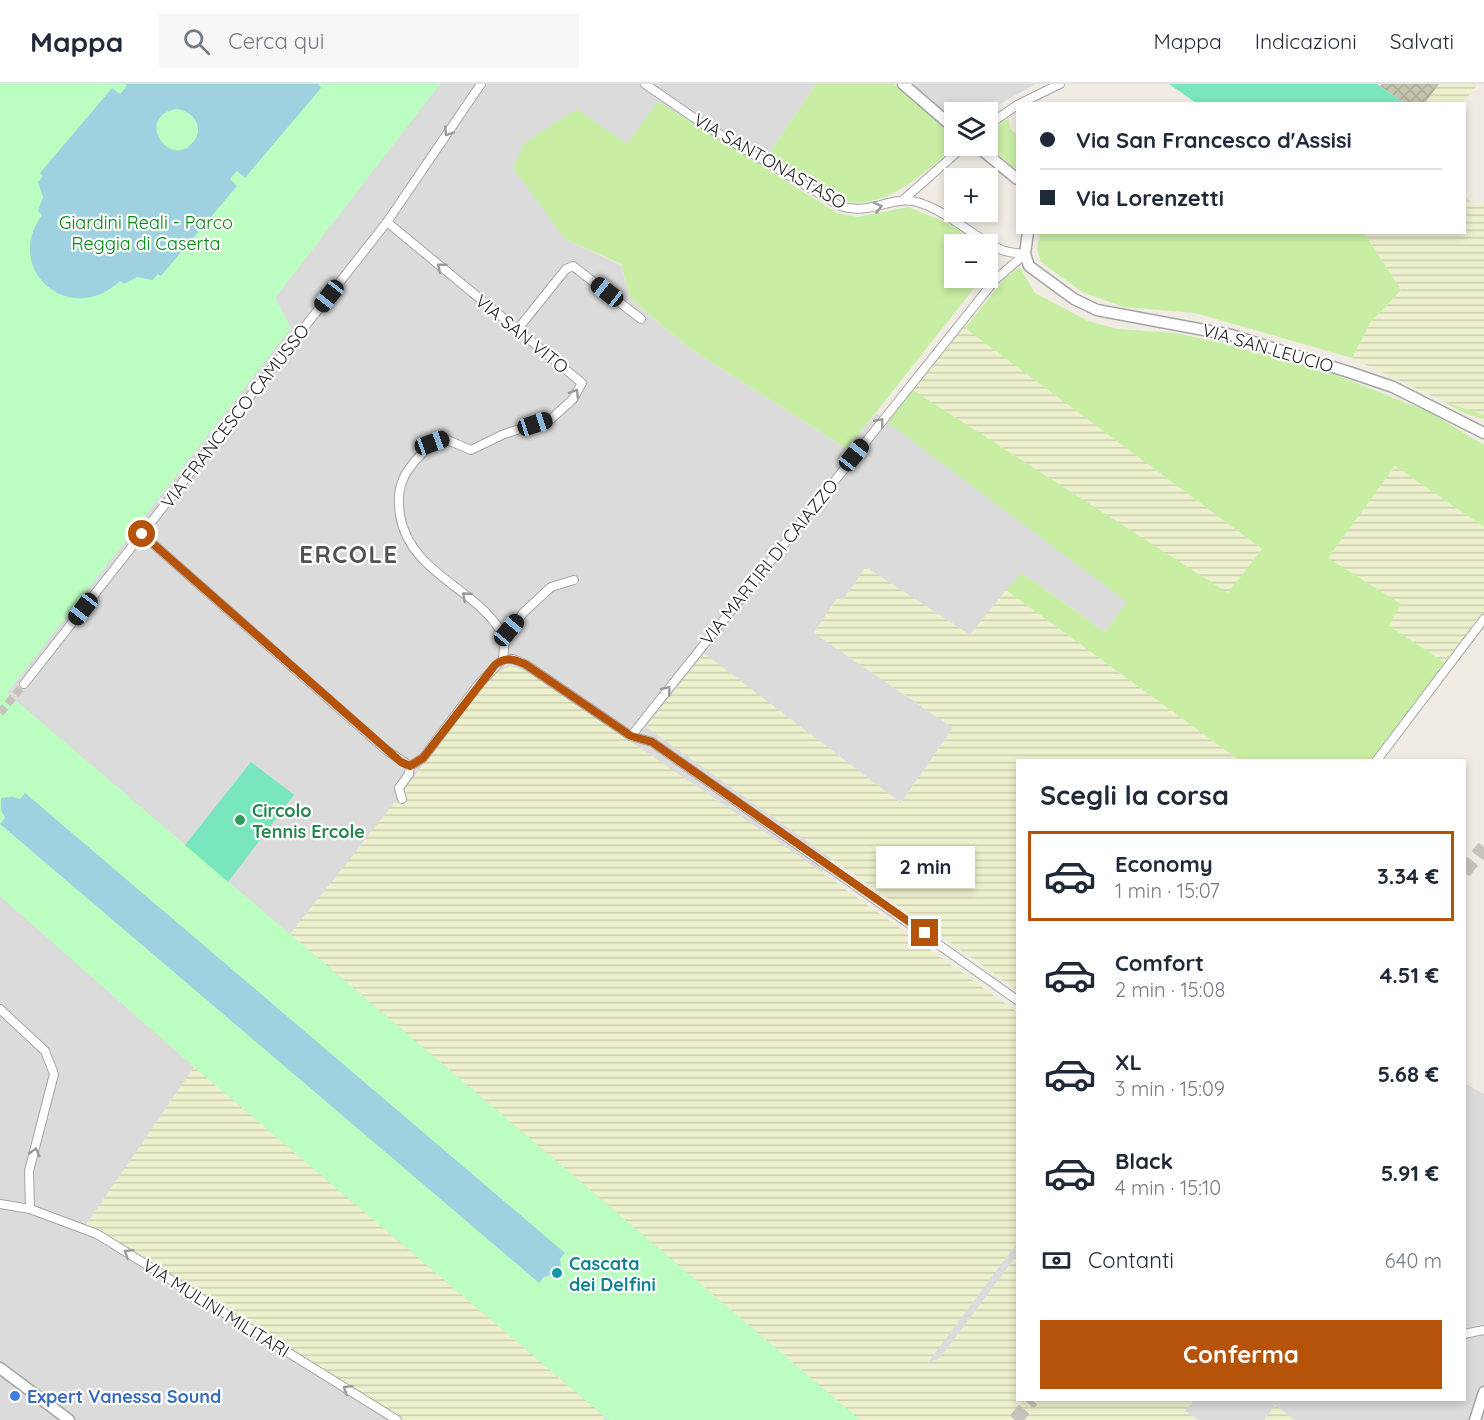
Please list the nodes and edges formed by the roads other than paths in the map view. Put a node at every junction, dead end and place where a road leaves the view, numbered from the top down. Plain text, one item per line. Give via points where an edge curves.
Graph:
1 (481, 84) edge
2 (645, 84) edge
3 (903, 84) edge
4 (1060, 84) edge
5 (1022, 102) edge
6 (1016, 105) edge
7 (998, 118) edge
8 (944, 119) edge
9 (953, 156) edge
10 (989, 156) edge
11 (1016, 178) edge
12 (903, 200) junction
13 (387, 222) junction
14 (1028, 234) edge
15 (1025, 254) junction
16 (641, 319) dead end
17 (517, 330) junction
18 (1484, 433) edge
19 (142, 534) junction
20 (574, 580) dead end
21 (1484, 619) edge
22 (505, 639) junction
23 (503, 659) junction
24 (24, 684) tunnel mouth
25 (631, 736) junction
26 (1378, 759) edge
27 (410, 766) junction
28 (402, 799) dead end
29 (1016, 999) edge
30 (0, 1009) edge
31 (0, 1204) edge
32 (30, 1209) junction
33 (1484, 1330) edge
34 (1466, 1334) edge
35 (0, 1368) edge
36 (1484, 1392) edge
37 (69, 1420) edge
38 (397, 1420) edge
39 (1475, 1420) edge

1 -> 13 street, VIA FRANCESCO CAMUSSO
2 -> 12 street, VIA SANTONASTASO via 840,206 861,211
3 - 8 street
4 - 5 street
6 - 7 street
9 - 12 street, VIA SANTONASTASO
10 - 11 street
12 - 15 street via 918,202 1004,251
17 -> 13 street, VIA SAN VITO
13 - 19 street, VIA FRANCESCO CAMUSSO
14 - 15 street
15 - 18 street, VIA SAN LEUCIO via 1029,266 1074,300 1097,310 1231,334 1338,368 1393,387
25 -> 15 street, VIA MARTIRI DI CAIAZZO via 980,297
16 - 17 street via 573,266 566,269
22 -> 17 street, VIA SAN VITO via 488,616 412,549 403,531 398,502 400,485 432,443 445,439 471,450 551,419 573,399 582,383
19 - 24 street, VIA FRANCESCO CAMUSSO
19 - 27 street via 386,750
20 - 22 street via 542,593
21 - 26 street
22 - 23 street
23 - 25 street via 525,664
23 - 27 street via 478,685 423,758
25 - 29 street via 652,742
27 - 28 street via 399,788
32 -> 30 street via 30,1171 54,1074 45,1051
31 - 32 street, VIA MULINI MILITARI
38 -> 32 street, VIA MULINI MILITARI via 97,1234
33 - 34 street
35 - 37 street
36 - 39 street

